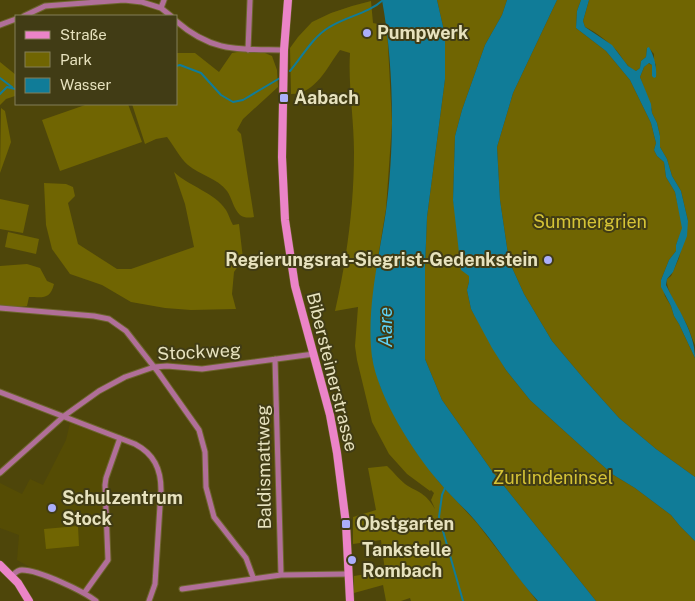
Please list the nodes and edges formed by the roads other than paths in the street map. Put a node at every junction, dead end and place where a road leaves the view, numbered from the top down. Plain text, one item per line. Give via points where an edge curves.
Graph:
1 (164, 0) edge
2 (250, 0) edge
3 (288, 0) edge
4 (64, 3) edge
5 (161, 8) junction
6 (26, 15) edge
7 (170, 15) edge
8 (15, 19) edge
9 (178, 22) edge
10 (0, 25) edge
11 (248, 50) junction
12 (284, 50) junction
13 (0, 308) edge
14 (314, 354) junction
15 (275, 360) junction
16 (154, 367) junction
17 (0, 392) edge
18 (64, 416) junction
19 (120, 438) junction
20 (0, 473) edge
21 (0, 565) edge
22 (280, 574) junction
23 (349, 574) junction
24 (12, 576) junction
25 (254, 578) junction
26 (182, 589) dead end
27 (85, 592) junction
28 (29, 601) edge
29 (96, 601) edge
30 (148, 601) edge
31 (350, 601) edge

1 - 5 street
2 - 11 street
3 - 12 main road, Bibersteinerstrasse
4 - 5 street via 124,0
4 - 6 street via 45,6
5 - 7 street
8 - 10 street
9 - 11 street via 207,42
11 - 12 street
12 - 14 main road, Bibersteinerstrasse via 282,157 285,220 292,272
13 - 16 street via 109,319 126,331
14 - 15 street, Stockweg
14 - 23 main road, Bibersteinerstrasse via 337,453
15 - 16 street, Stockweg via 202,369
15 - 22 street, Baldismattweg
16 - 18 street, Stockweg via 109,385
16 - 25 street via 199,430 205,452 206,487 214,517 246,558
17 - 18 street
18 - 19 street
18 - 20 street, Stockweg
19 - 27 street via 105,485 108,560
19 - 30 street via 149,453 159,468 161,478 155,584
21 - 24 main road
22 - 23 street
22 - 25 street
23 - 31 main road, Bibersteinerstrasse
24 - 27 street via 21,570
24 - 28 main road
25 - 26 street
27 - 29 street

